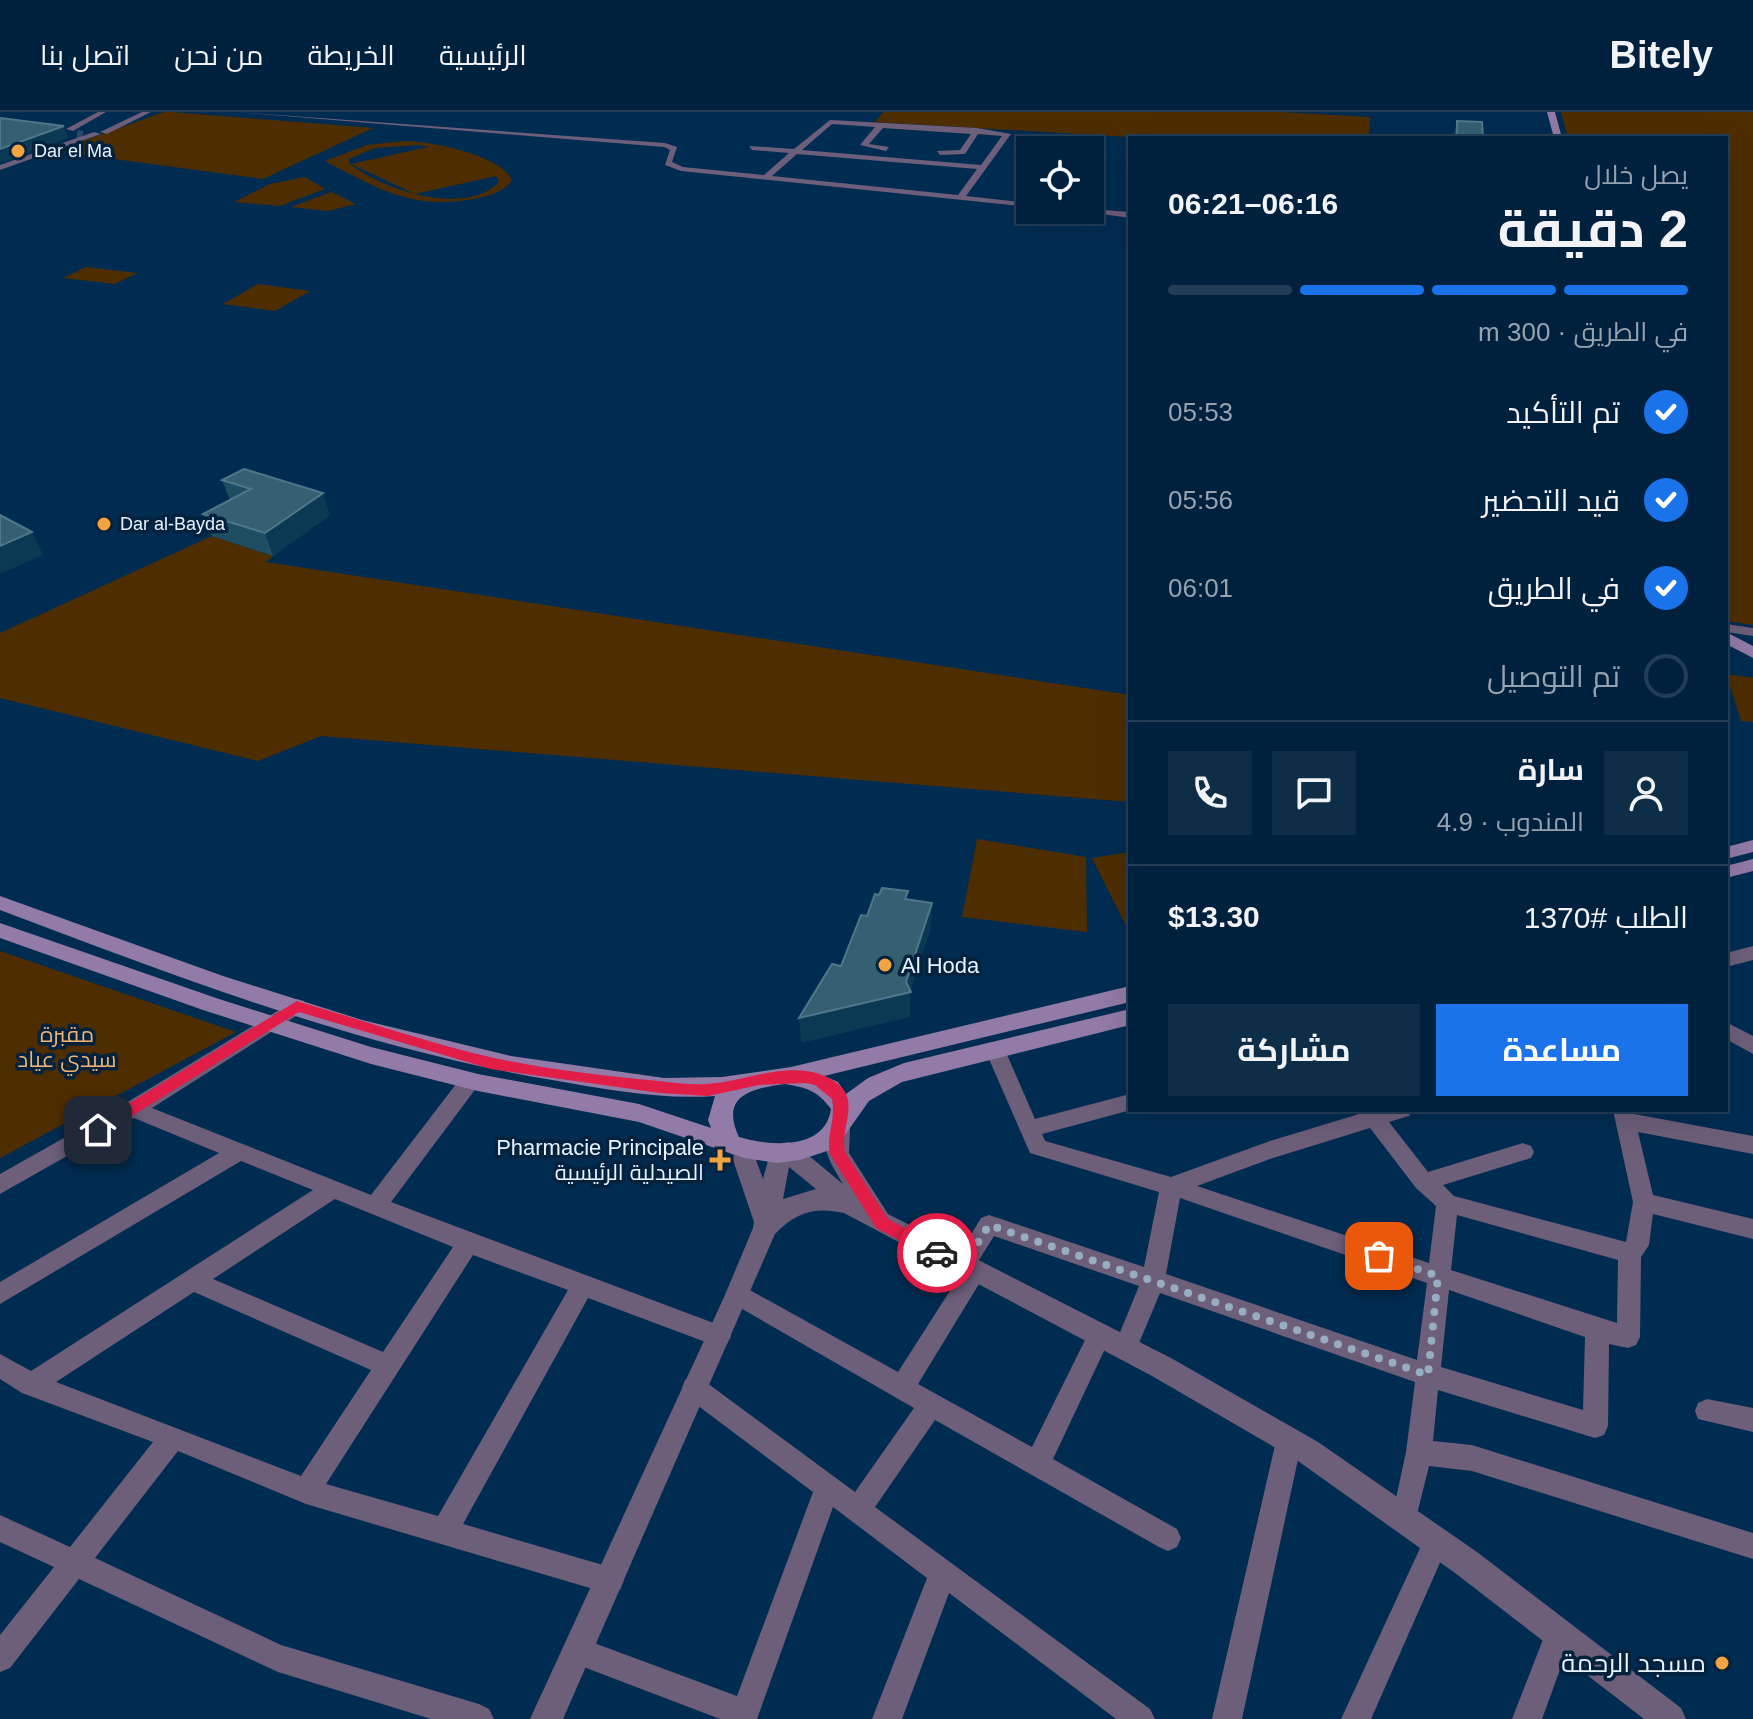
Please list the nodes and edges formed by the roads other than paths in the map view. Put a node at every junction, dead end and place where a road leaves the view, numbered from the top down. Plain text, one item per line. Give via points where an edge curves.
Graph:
1 (103, 112) edge
2 (148, 112) edge
3 (239, 112) edge
4 (1551, 112) edge
5 (881, 125) junction
6 (977, 130) junction
7 (69, 132) junction
8 (1557, 136) edge
9 (752, 148) dead end
10 (906, 150) junction
11 (794, 151) junction
12 (860, 157) junction
13 (898, 160) junction
14 (920, 162) junction
15 (850, 166) dead end
16 (983, 167) junction
17 (0, 168) edge
18 (912, 172) dead end
19 (840, 175) dead end
20 (765, 178) junction
21 (903, 181) dead end
22 (831, 185) junction
23 (895, 191) junction
24 (960, 198) junction
25 (1016, 204) edge
26 (1104, 212) edge
27 (1128, 215) edge
28 (1728, 628) edge
29 (1753, 632) edge
30 (1728, 638) edge
31 (1753, 653) edge
32 (1753, 846) edge
33 (1728, 852) edge
34 (1753, 865) edge
35 (1728, 871) edge
36 (0, 903) edge
37 (0, 930) edge
38 (92, 936) junction
39 (1753, 953) edge
40 (70, 955) junction
41 (1728, 959) edge
42 (1128, 994) edge
43 (297, 1006) junction
44 (1128, 1017) edge
45 (272, 1024) junction
46 (1728, 1030) edge
47 (1751, 1043) edge
48 (995, 1050) junction
49 (783, 1076) junction
50 (470, 1081) junction
51 (746, 1083) junction
52 (1128, 1103) edge
53 (133, 1109) junction
54 (1370, 1114) edge
55 (1625, 1115) edge
56 (841, 1124) junction
57 (1030, 1129) junction
58 (735, 1145) junction
59 (1753, 1145) edge
60 (784, 1152) junction
61 (1523, 1152) dead end
62 (237, 1153) junction
63 (1424, 1182) junction
64 (0, 1185) edge
65 (1171, 1186) junction
66 (331, 1190) junction
67 (1644, 1202) junction
68 (1447, 1203) junction
69 (850, 1204) junction
70 (375, 1206) junction
71 (882, 1223) junction
72 (765, 1228) junction
73 (1753, 1229) edge
74 (468, 1243) junction
75 (1630, 1253) junction
76 (968, 1269) junction
77 (1438, 1276) junction
78 (191, 1280) junction
79 (1153, 1280) junction
80 (583, 1285) junction
81 (0, 1294) edge
82 (738, 1295) junction
83 (1597, 1330) junction
84 (1100, 1334) junction
85 (719, 1336) junction
86 (1126, 1347) junction
87 (0, 1365) edge
88 (386, 1365) junction
89 (1428, 1375) junction
90 (31, 1385) junction
91 (694, 1388) junction
92 (902, 1388) junction
93 (931, 1404) junction
94 (1707, 1411) dead end
95 (1753, 1420) edge
96 (173, 1437) junction
97 (1289, 1441) junction
98 (1419, 1452) junction
99 (1037, 1464) junction
100 (828, 1486) junction
101 (306, 1491) junction
102 (859, 1508) junction
103 (1405, 1517) junction
104 (0, 1528) edge
105 (443, 1533) junction
106 (1168, 1538) dead end
107 (1437, 1540) junction
108 (1753, 1546) edge
109 (74, 1564) junction
110 (943, 1572) junction
111 (610, 1580) junction
112 (1559, 1634) junction
113 (578, 1651) junction
114 (0, 1658) edge
115 (479, 1719) edge
116 (546, 1719) edge
117 (887, 1719) edge
118 (1140, 1719) edge
119 (1227, 1719) edge
120 (1356, 1719) edge
121 (1527, 1719) edge
122 (1670, 1719) edge

1 - 7 street
2 - 7 street via 100,133
3 - 20 street via 665,145 674,149 668,162 676,168
4 - 8 main road
5 - 6 street
5 - 10 street via 864,145
5 - 11 street via 827,122
6 - 10 street via 962,152
6 - 16 street via 1007,134
7 - 17 street
9 - 11 street
10 - 13 street
11 - 12 street
11 - 20 street
12 - 13 street
12 - 15 street
13 - 14 street
14 - 16 street
14 - 18 street
16 - 24 street
19 - 22 street
20 - 22 street
21 - 23 street
22 - 23 street
23 - 24 street
24 - 25 street
26 - 27 street
28 - 29 street
30 - 31 main road
32 - 33 main road
34 - 35 main road
36 - 38 main road
37 - 40 main road
38 - 40 main road
38 - 43 main road
39 - 41 street
40 - 45 main road
42 - 49 main road
43 - 45 street
43 - 51 main road via 491,1063 686,1090
44 - 48 main road
45 - 50 main road
45 - 53 street
46 - 47 street
48 - 56 main road via 878,1081 851,1103
48 - 57 street
49 - 51 main road
49 - 56 main road via 806,1077 831,1087 839,1096
50 - 58 main road via 640,1114
50 - 70 street
51 - 58 main road via 734,1089 718,1120
52 - 57 street
53 - 62 street
53 - 64 street
54 - 63 street
54 - 65 street
55 - 59 street
55 - 67 street
56 - 60 main road via 818,1145
56 - 71 street via 835,1142 845,1170
57 - 65 street via 1037,1147
58 - 60 main road
58 - 72 street via 756,1186
60 - 69 street
60 - 72 street
61 - 63 street
62 - 66 street
62 - 81 street
63 - 68 street
65 - 77 street
65 - 79 street
66 - 70 street
66 - 78 street
67 - 73 street
67 - 75 street via 1638,1245
68 - 75 street
68 - 77 street
69 - 71 street
69 - 72 street via 827,1198 803,1201 781,1210
70 - 74 street
71 - 76 street
72 - 82 street
74 - 80 street
74 - 88 street
75 - 83 street via 1628,1337
76 - 79 street via 989,1225
76 - 84 street
76 - 92 street
77 - 83 street
77 - 89 street
78 - 88 street
78 - 90 street
79 - 86 street
79 - 89 street
80 - 85 street
80 - 105 street
82 - 85 street
82 - 92 street
83 - 89 street via 1595,1426
84 - 86 street
84 - 99 street
85 - 91 street
86 - 97 street
87 - 90 street
88 - 101 street
89 - 98 street
90 - 96 street
91 - 100 street
91 - 111 street
92 - 93 street
93 - 99 street
93 - 102 street
94 - 95 street
96 - 101 street
96 - 109 street
97 - 103 street
97 - 119 street
98 - 103 street
98 - 108 street via 1472,1458
99 - 106 street
100 - 102 street
100 - 113 street via 745,1714
101 - 105 street
102 - 110 street
103 - 107 street
104 - 109 street
105 - 111 street
107 - 112 street
107 - 120 street
109 - 114 street
109 - 115 street via 278,1658
110 - 117 street
110 - 118 street
111 - 113 street
112 - 121 street
112 - 122 street
113 - 116 street

